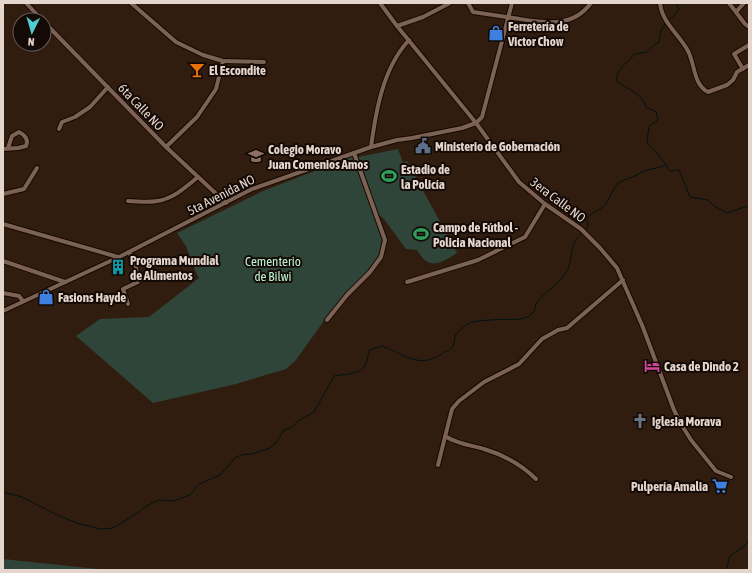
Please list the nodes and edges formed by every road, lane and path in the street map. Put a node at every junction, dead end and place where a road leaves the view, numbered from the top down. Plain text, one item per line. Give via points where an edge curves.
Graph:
1 (26, 3) edge
2 (131, 3) edge
3 (380, 3) edge
4 (450, 3) edge
5 (468, 3) edge
6 (512, 3) edge
7 (591, 3) edge
8 (660, 3) edge
9 (729, 3) edge
10 (744, 3) edge
11 (34, 12) edge
12 (736, 12) junction
13 (508, 17) junction
14 (397, 26) junction
15 (749, 26) edge
16 (52, 30) edge
17 (409, 40) junction
18 (749, 45) edge
19 (223, 61) junction
20 (264, 62) dead end
21 (749, 65) edge
22 (743, 69) junction
23 (108, 87) junction
24 (476, 123) junction
25 (59, 129) dead end
26 (166, 147) junction
27 (370, 147) junction
28 (8, 148) junction
29 (3, 149) edge
30 (354, 153) junction
31 (37, 168) dead end
32 (198, 177) junction
33 (4, 194) edge
34 (128, 201) dead end
35 (226, 203) junction
36 (545, 204) junction
37 (3, 224) edge
38 (129, 252) junction
39 (119, 257) junction
40 (3, 261) edge
41 (623, 280) junction
42 (65, 282) junction
43 (406, 282) dead end
44 (3, 293) edge
45 (23, 301) junction
46 (128, 304) dead end
47 (3, 311) edge
48 (327, 320) dead end
49 (445, 436) junction
50 (438, 465) dead end
51 (731, 478) dead end
52 (536, 479) dead end

1 - 11 street, 6ta Calle NO
2 - 19 street via 176,42
3 - 14 street, 3era Calle NO
4 - 14 street via 423,17
5 - 13 street via 473,12
6 - 13 street
7 - 13 street via 586,10 570,20 552,23
8 - 22 street via 665,21 688,51 703,89 708,92 727,85 737,72
9 - 12 street
10 - 12 street
12 - 15 street
13 - 24 street via 482,117
14 - 17 street, 3era Calle NO
16 - 23 street, 6ta Calle NO
17 - 24 street, 3era Calle NO
17 - 27 street via 394,61 382,92
18 - 22 street via 734,54
19 - 20 street
19 - 26 street via 216,89 197,117
21 - 22 street
23 - 25 street via 90,107 62,122
23 - 26 street, 6ta Calle NO
24 - 27 street, 5ta Avenida NO
24 - 36 street, 3era Calle NO via 519,182
26 - 32 street, 6ta Calle NO
27 - 30 street, 5ta Avenida NO
28 - 28 street via 26,146 23,134 19,132 12,136
28 - 29 street
30 - 35 street, 5ta Avenida NO via 259,187
30 - 48 street via 385,240 381,257
31 - 33 street via 24,189
32 - 34 street via 177,194 162,200
32 - 35 street, 6ta Calle NO
35 - 38 street, 5ta Avenida NO
36 - 41 street, 3era Calle NO via 581,229 618,268
36 - 43 street via 525,237 478,260
37 - 39 street
38 - 39 street, 5ta Avenida NO
38 - 46 street via 136,267 138,282 123,289
39 - 42 street, 5ta Avenida NO
40 - 42 street
41 - 49 street via 567,328 542,339 518,364 484,382 459,401 452,409
41 - 51 street, 3era Calle NO via 675,412 691,440 716,471
42 - 45 street, 5ta Avenida NO
44 - 45 street via 18,296
45 - 47 street, 5ta Avenida NO
49 - 50 street
49 - 52 street via 458,443 513,460

